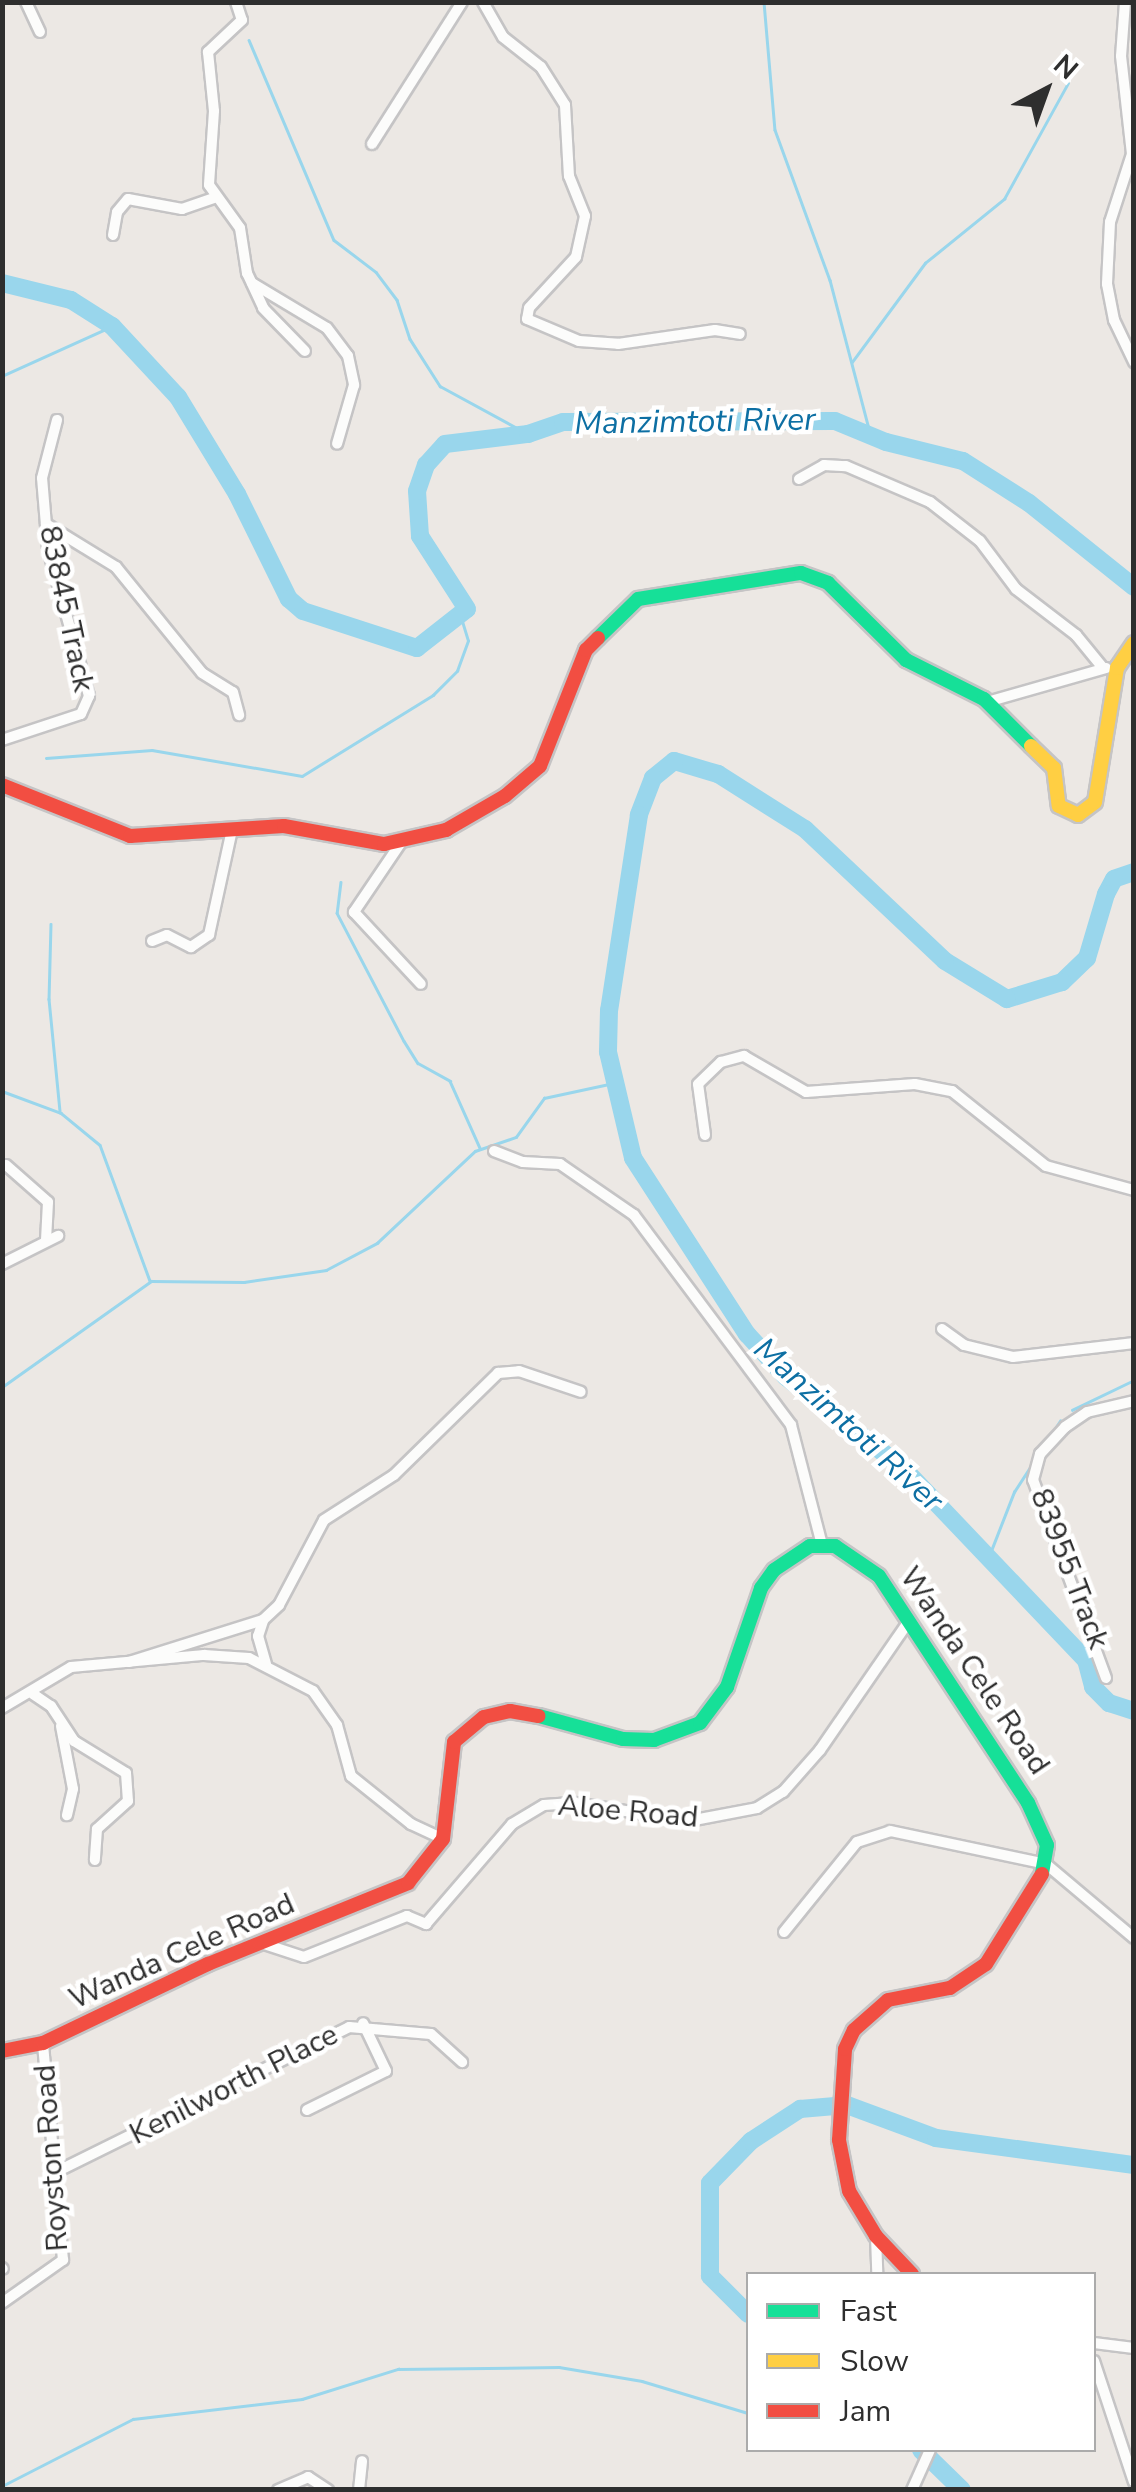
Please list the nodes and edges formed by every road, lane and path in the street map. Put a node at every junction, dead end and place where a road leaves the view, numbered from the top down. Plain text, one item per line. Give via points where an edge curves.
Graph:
1 (26, 2) edge
2 (236, 2) edge
3 (462, 2) edge
4 (483, 2) edge
5 (1126, 2) edge
6 (40, 32) dead end
7 (372, 144) dead end
8 (216, 198) junction
9 (113, 236) dead end
10 (251, 282) junction
11 (740, 334) dead end
12 (305, 351) dead end
13 (1134, 362) edge
14 (57, 420) dead end
15 (337, 444) dead end
16 (798, 479) dead end
17 (46, 524) junction
18 (1134, 643) edge
19 (1110, 668) junction
20 (987, 702) junction
21 (239, 715) dead end
22 (2, 740) edge
23 (2, 785) edge
24 (231, 834) junction
25 (402, 840) junction
26 (152, 941) dead end
27 (422, 984) dead end
28 (704, 1134) dead end
29 (494, 1151) dead end
30 (6, 1165) dead end
31 (1134, 1190) edge
32 (2, 1264) edge
33 (942, 1329) dead end
34 (1134, 1344) edge
35 (581, 1392) dead end
36 (1134, 1401) edge
37 (822, 1546) junction
38 (263, 1620) junction
39 (909, 1621) junction
40 (129, 1662) junction
41 (266, 1664) junction
42 (1106, 1678) dead end
43 (33, 1694) junction
44 (2, 1708) edge
45 (60, 1720) junction
46 (67, 1815) dead end
47 (443, 1838) junction
48 (95, 1860) dead end
49 (1046, 1864) junction
50 (784, 1932) dead end
51 (1134, 1938) edge
52 (261, 1943) junction
53 (363, 2023) junction
54 (43, 2043) junction
55 (2, 2051) edge
56 (462, 2062) dead end
57 (308, 2110) dead end
58 (58, 2171) junction
59 (876, 2236) junction
60 (877, 2272) edge
61 (910, 2272) edge
62 (2, 2303) edge
63 (1096, 2343) edge
64 (1134, 2348) edge
65 (1096, 2367) edge
66 (929, 2452) edge
67 (362, 2460) dead end
68 (1134, 2482) edge
69 (913, 2487) edge
70 (278, 2490) edge
71 (328, 2490) edge
72 (359, 2490) edge

1 - 6 street
2 - 8 street via 242,20 208,52 214,111 208,176
3 - 7 street
4 - 11 street via 503,38 541,67 565,105 569,176 585,216 576,257 529,308 528,319 579,341 618,344 714,330
5 - 13 street via 1121,56 1132,154 1110,222 1108,284 1114,320
8 - 9 street via 182,209 128,199 117,212
8 - 10 street via 243,236
10 - 12 street via 268,317
10 - 15 street via 327,328 348,356 354,385
14 - 17 street, 83845 Track via 42,478
16 - 19 street via 824,465 846,466 930,502 980,541 1016,590
17 - 21 street via 116,567 202,674 233,692
17 - 22 street, 83845 Track via 90,696 81,714
18 - 19 street
19 - 20 street
19 - 20 street via 1097,791 1085,814 1059,806 1054,768
20 - 25 street via 906,660 813,576 661,590 630,606 586,650 540,766 468,820
23 - 24 street via 130,836
24 - 25 street via 284,826 367,843
24 - 26 street via 209,935 191,948 167,936
25 - 27 street via 354,912
28 - 31 street via 698,1084 721,1062 744,1056 806,1092 915,1084 952,1091 1046,1166
29 - 37 street via 523,1162 560,1164 634,1215 791,1425
30 - 32 street via 48,1202 52,1239
33 - 34 street via 964,1345 1013,1357
35 - 38 street via 518,1371 498,1373 394,1474 324,1520
36 - 42 street, 83955 Track via 1087,1412 1065,1427 1040,1454 1032,1480
37 - 39 street, Wanda Cele Road via 866,1562
37 - 47 street via 790,1556 760,1588 727,1687 700,1724 654,1740 598,1735 510,1711 469,1726 447,1764
38 - 40 street
38 - 41 street via 258,1636
39 - 49 street, Wanda Cele Road via 1028,1802 1047,1845
39 - 52 street, Aloe Road via 820,1750 770,1800 737,1814 689,1821 574,1803 544,1805 512,1824 426,1924 407,1916 304,1957
40 - 41 street via 227,1654
40 - 43 street via 72,1668
41 - 47 street via 327,1706 356,1781 410,1824
43 - 44 street
43 - 45 street
45 - 46 street via 73,1790
45 - 48 street via 74,1740 121,1766 130,1785 125,1806 98,1829
47 - 52 street, Wanda Cele Road via 408,1883
49 - 50 street via 876,1832 858,1842
49 - 51 street
49 - 59 street via 1040,1886 986,1964 959,1984 888,2000 845,2048 839,2140 850,2191
52 - 54 street, Wanda Cele Road
53 - 56 street, Kenilworth Place via 431,2034
53 - 57 street via 386,2072
53 - 58 street, Kenilworth Place via 312,2040
54 - 55 street, Wanda Cele Road
54 - 58 street, Royston Road
58 - 62 street, Royston Road via 63,2260
59 - 60 street
59 - 61 street
63 - 64 street
65 - 68 street
66 - 69 street
67 - 72 street
70 - 71 street via 308,2477

